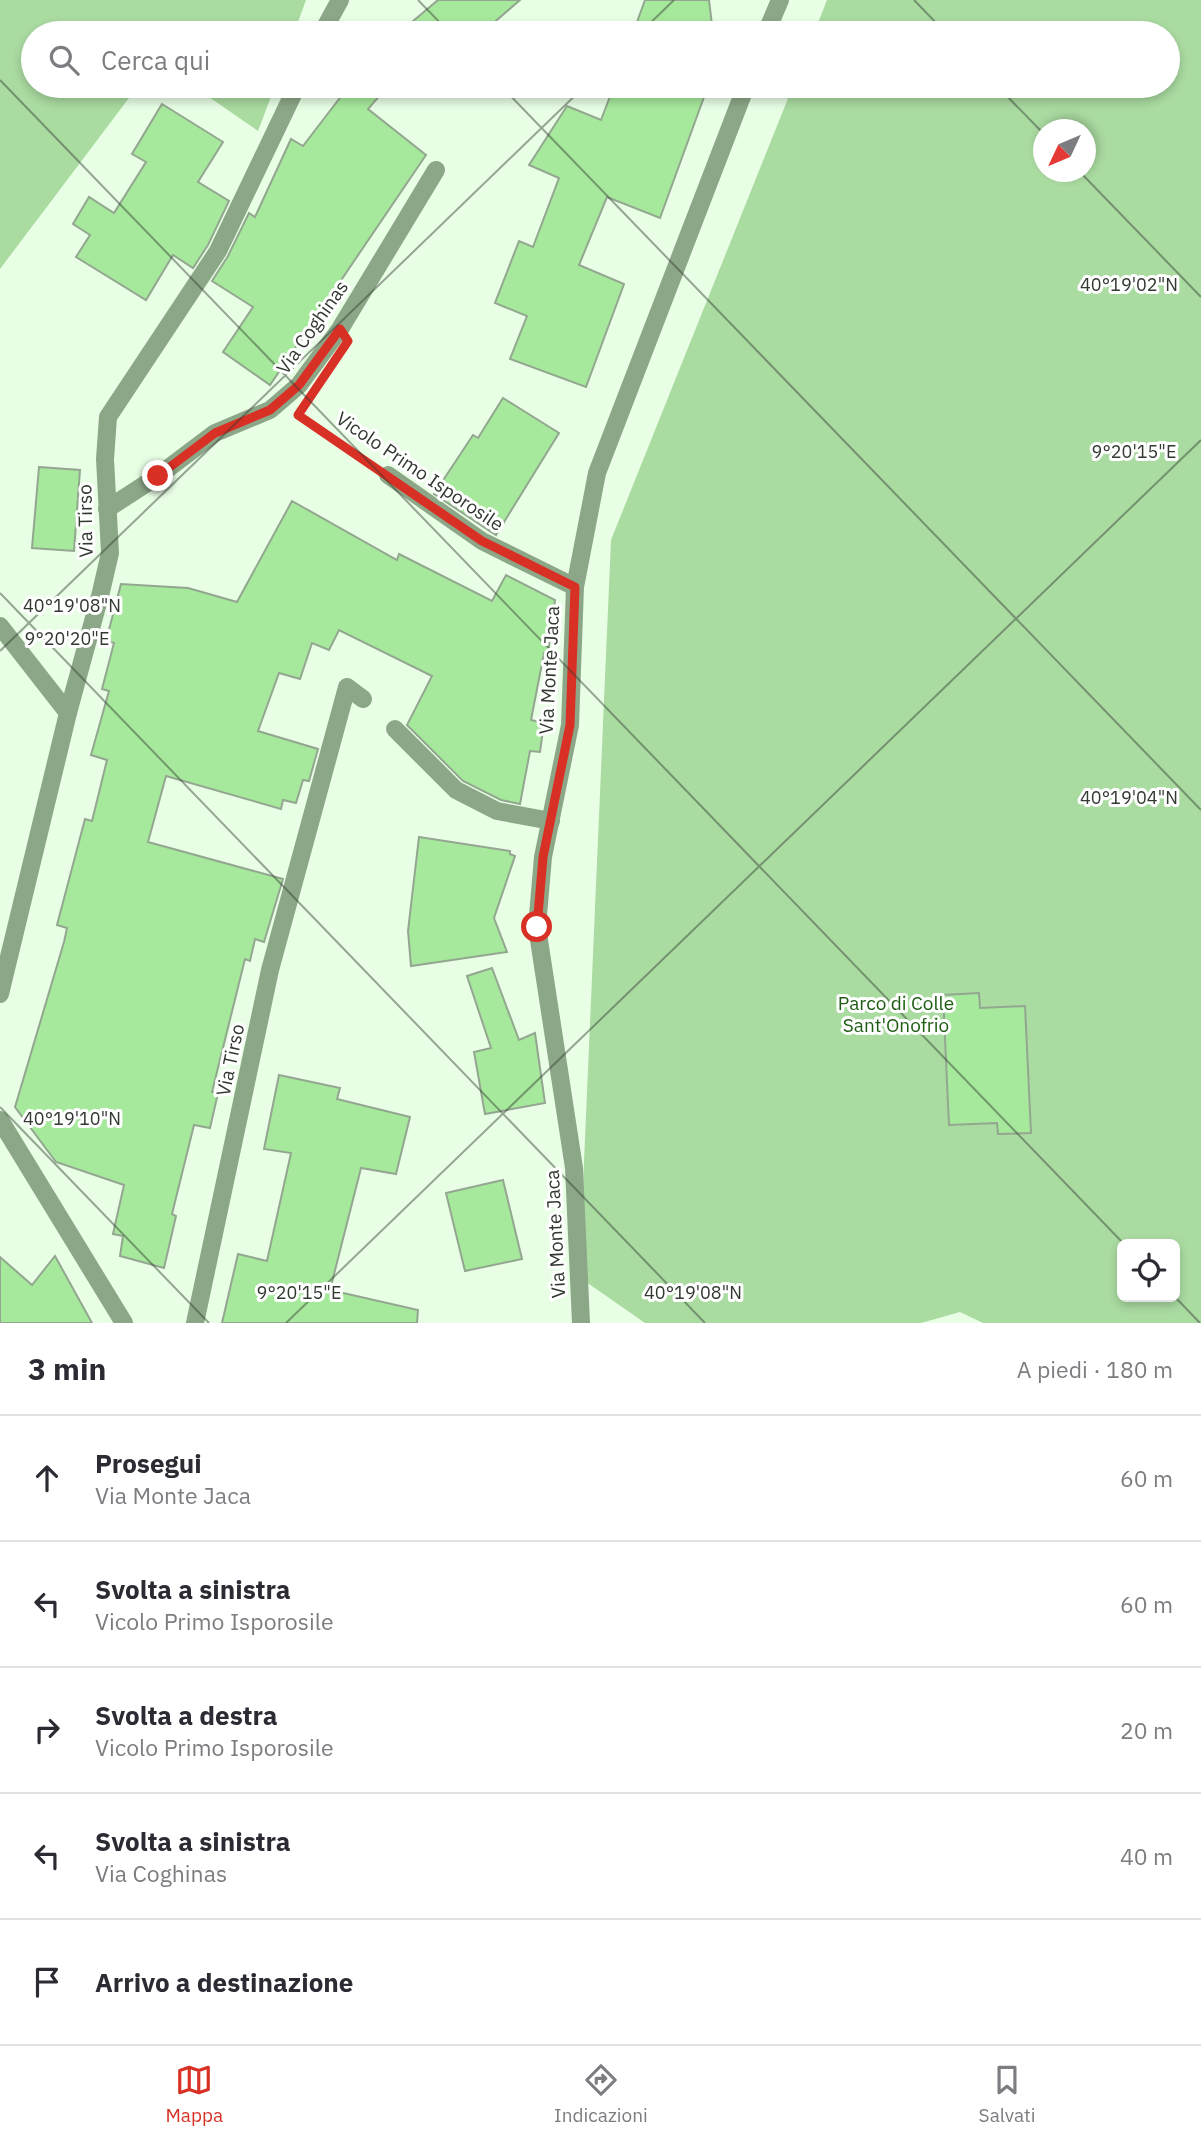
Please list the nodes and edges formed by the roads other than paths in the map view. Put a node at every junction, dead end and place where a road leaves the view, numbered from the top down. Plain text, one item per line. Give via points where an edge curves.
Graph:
1 (340, 0) edge
2 (774, 3) edge
3 (329, 21) edge
4 (769, 21) edge
5 (291, 98) edge
6 (741, 98) edge
7 (436, 170) dead end
8 (388, 475) road end
9 (107, 509) junction
10 (575, 587) junction
11 (0, 626) edge
12 (363, 699) dead end
13 (68, 713) junction
14 (395, 729) dead end
15 (551, 821) junction
16 (0, 994) edge
17 (0, 1120) edge
18 (124, 1323) edge
19 (195, 1323) edge
20 (581, 1323) edge

1 - 3 street
2 - 4 street
5 - 9 street, Via Tirso via 218,251 108,416 104,459
6 - 10 street, Via Monte Jaca via 597,473
7 - 9 street, Via Coghinas via 340,329 299,385 270,410 215,433
8 - 10 street, Vicolo Primo Isporosile via 482,541
9 - 13 street, Via Tirso via 110,553
10 - 15 street, Via Monte Jaca via 570,725
11 - 13 street
12 - 19 street, Via Tirso via 347,687 270,970
13 - 16 street, Via Tirso
14 - 15 street via 456,790 497,811
15 - 20 street, Via Monte Jaca via 537,927 574,1168
17 - 18 street

